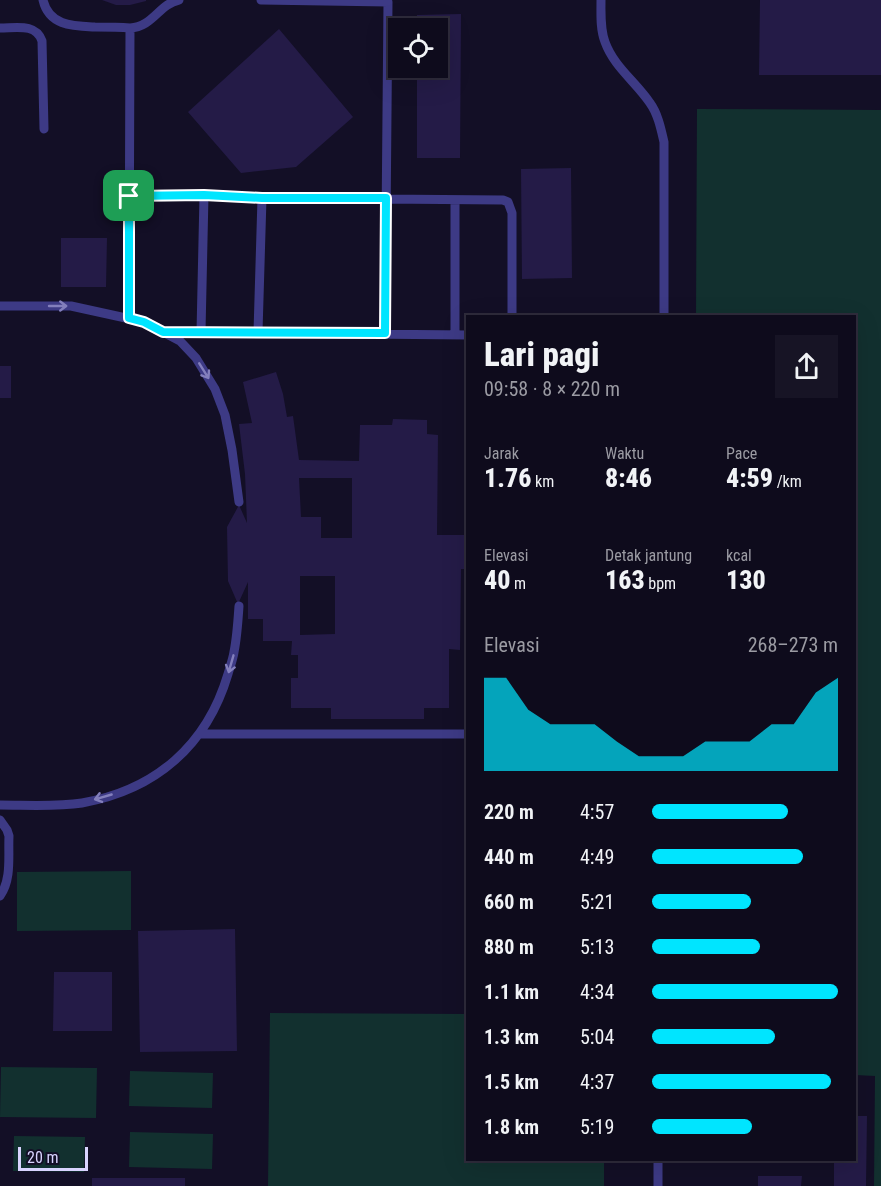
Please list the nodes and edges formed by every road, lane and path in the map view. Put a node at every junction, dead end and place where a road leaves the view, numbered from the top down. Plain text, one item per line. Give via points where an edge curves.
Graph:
1 (44, 0) edge
2 (179, 0) edge
3 (261, 0) edge
4 (601, 0) edge
5 (0, 28) edge
6 (130, 28) junction
7 (44, 129) dead end
8 (204, 195) junction
9 (129, 196) junction
10 (262, 198) junction
11 (386, 198) junction
12 (455, 200) junction
13 (0, 306) edge
14 (513, 315) edge
15 (664, 315) edge
16 (129, 318) junction
17 (163, 332) junction
18 (201, 332) junction
19 (258, 332) junction
20 (385, 333) junction
21 (455, 335) junction
22 (466, 335) edge
23 (239, 502) dead end
24 (239, 606) dead end
25 (200, 734) junction
26 (466, 734) edge
27 (0, 805) edge
28 (0, 820) edge
29 (0, 896) edge
30 (658, 1161) edge
31 (658, 1186) edge

1 - 6 lane via 48,12 64,24
2 - 6 lane via 148,22
3 - 11 lane via 388,2
4 - 15 lane via 605,42 617,64 650,102 664,142
5 - 7 lane via 32,29 40,36
6 - 9 lane
8 - 9 lane
8 - 10 lane
8 - 18 lane
9 - 16 lane
10 - 11 lane
10 - 19 lane
11 - 12 lane
11 - 20 lane
12 - 14 lane via 503,200 511,207
12 - 21 lane
13 -> 16 lane via 70,306
16 - 17 lane
17 - 18 lane
17 -> 23 lane via 180,341 196,358 215,389 225,415
18 - 19 lane
19 - 20 lane
20 - 21 lane
21 - 22 lane
24 -> 25 lane via 234,653 224,687
25 - 26 lane
25 -> 27 lane via 177,759 130,789 80,803
28 - 29 lane via 9,836 8,876
30 - 31 lane

